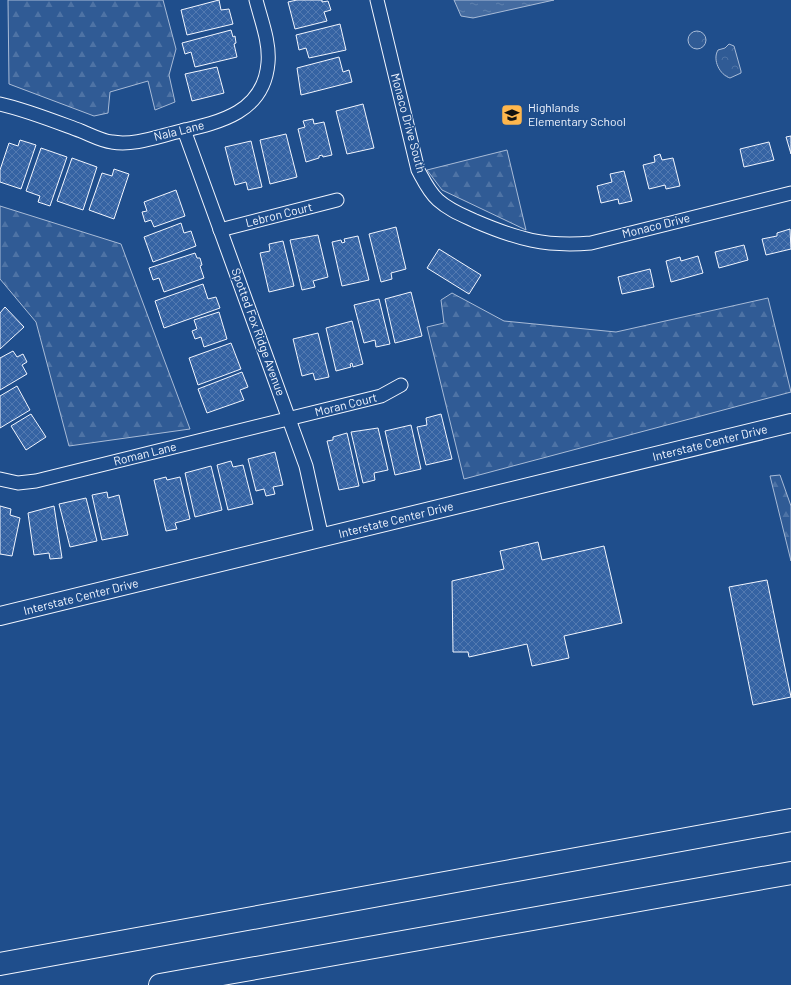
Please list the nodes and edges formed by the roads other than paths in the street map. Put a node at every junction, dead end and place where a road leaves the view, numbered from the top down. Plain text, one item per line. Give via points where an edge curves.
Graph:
1 (256, 0) edge
2 (377, 0) edge
3 (0, 104) edge
4 (184, 130) junction
5 (791, 193) edge
6 (337, 200) dead end
7 (220, 230) junction
8 (519, 237) joint
9 (401, 385) dead end
10 (289, 419) junction
11 (791, 423) edge
12 (0, 479) edge
13 (322, 538) junction
14 (0, 616) edge
15 (791, 820) edge
16 (791, 873) edge
17 (0, 964) edge
18 (160, 985) edge

1 - 4 street, Nala Lane via 269,62 259,93 238,113 223,120
2 - 8 street, Monaco Drive South via 418,170 427,187 454,212
3 - 4 street, Nala Lane via 111,142 130,143
4 - 7 street, Spotted Fox Ridge Avenue
5 - 8 street, Monaco Drive via 591,243 564,245
6 - 7 street, Lebron Court
7 - 10 street, Spotted Fox Ridge Avenue
9 - 10 street, Moran Court via 381,396
10 - 12 street, Roman Lane via 36,481
10 - 13 street, Spotted Fox Ridge Avenue via 306,466
11 - 13 street, Interstate Center Drive
13 - 14 street, Interstate Center Drive
15 - 17 highway
16 - 18 highway

